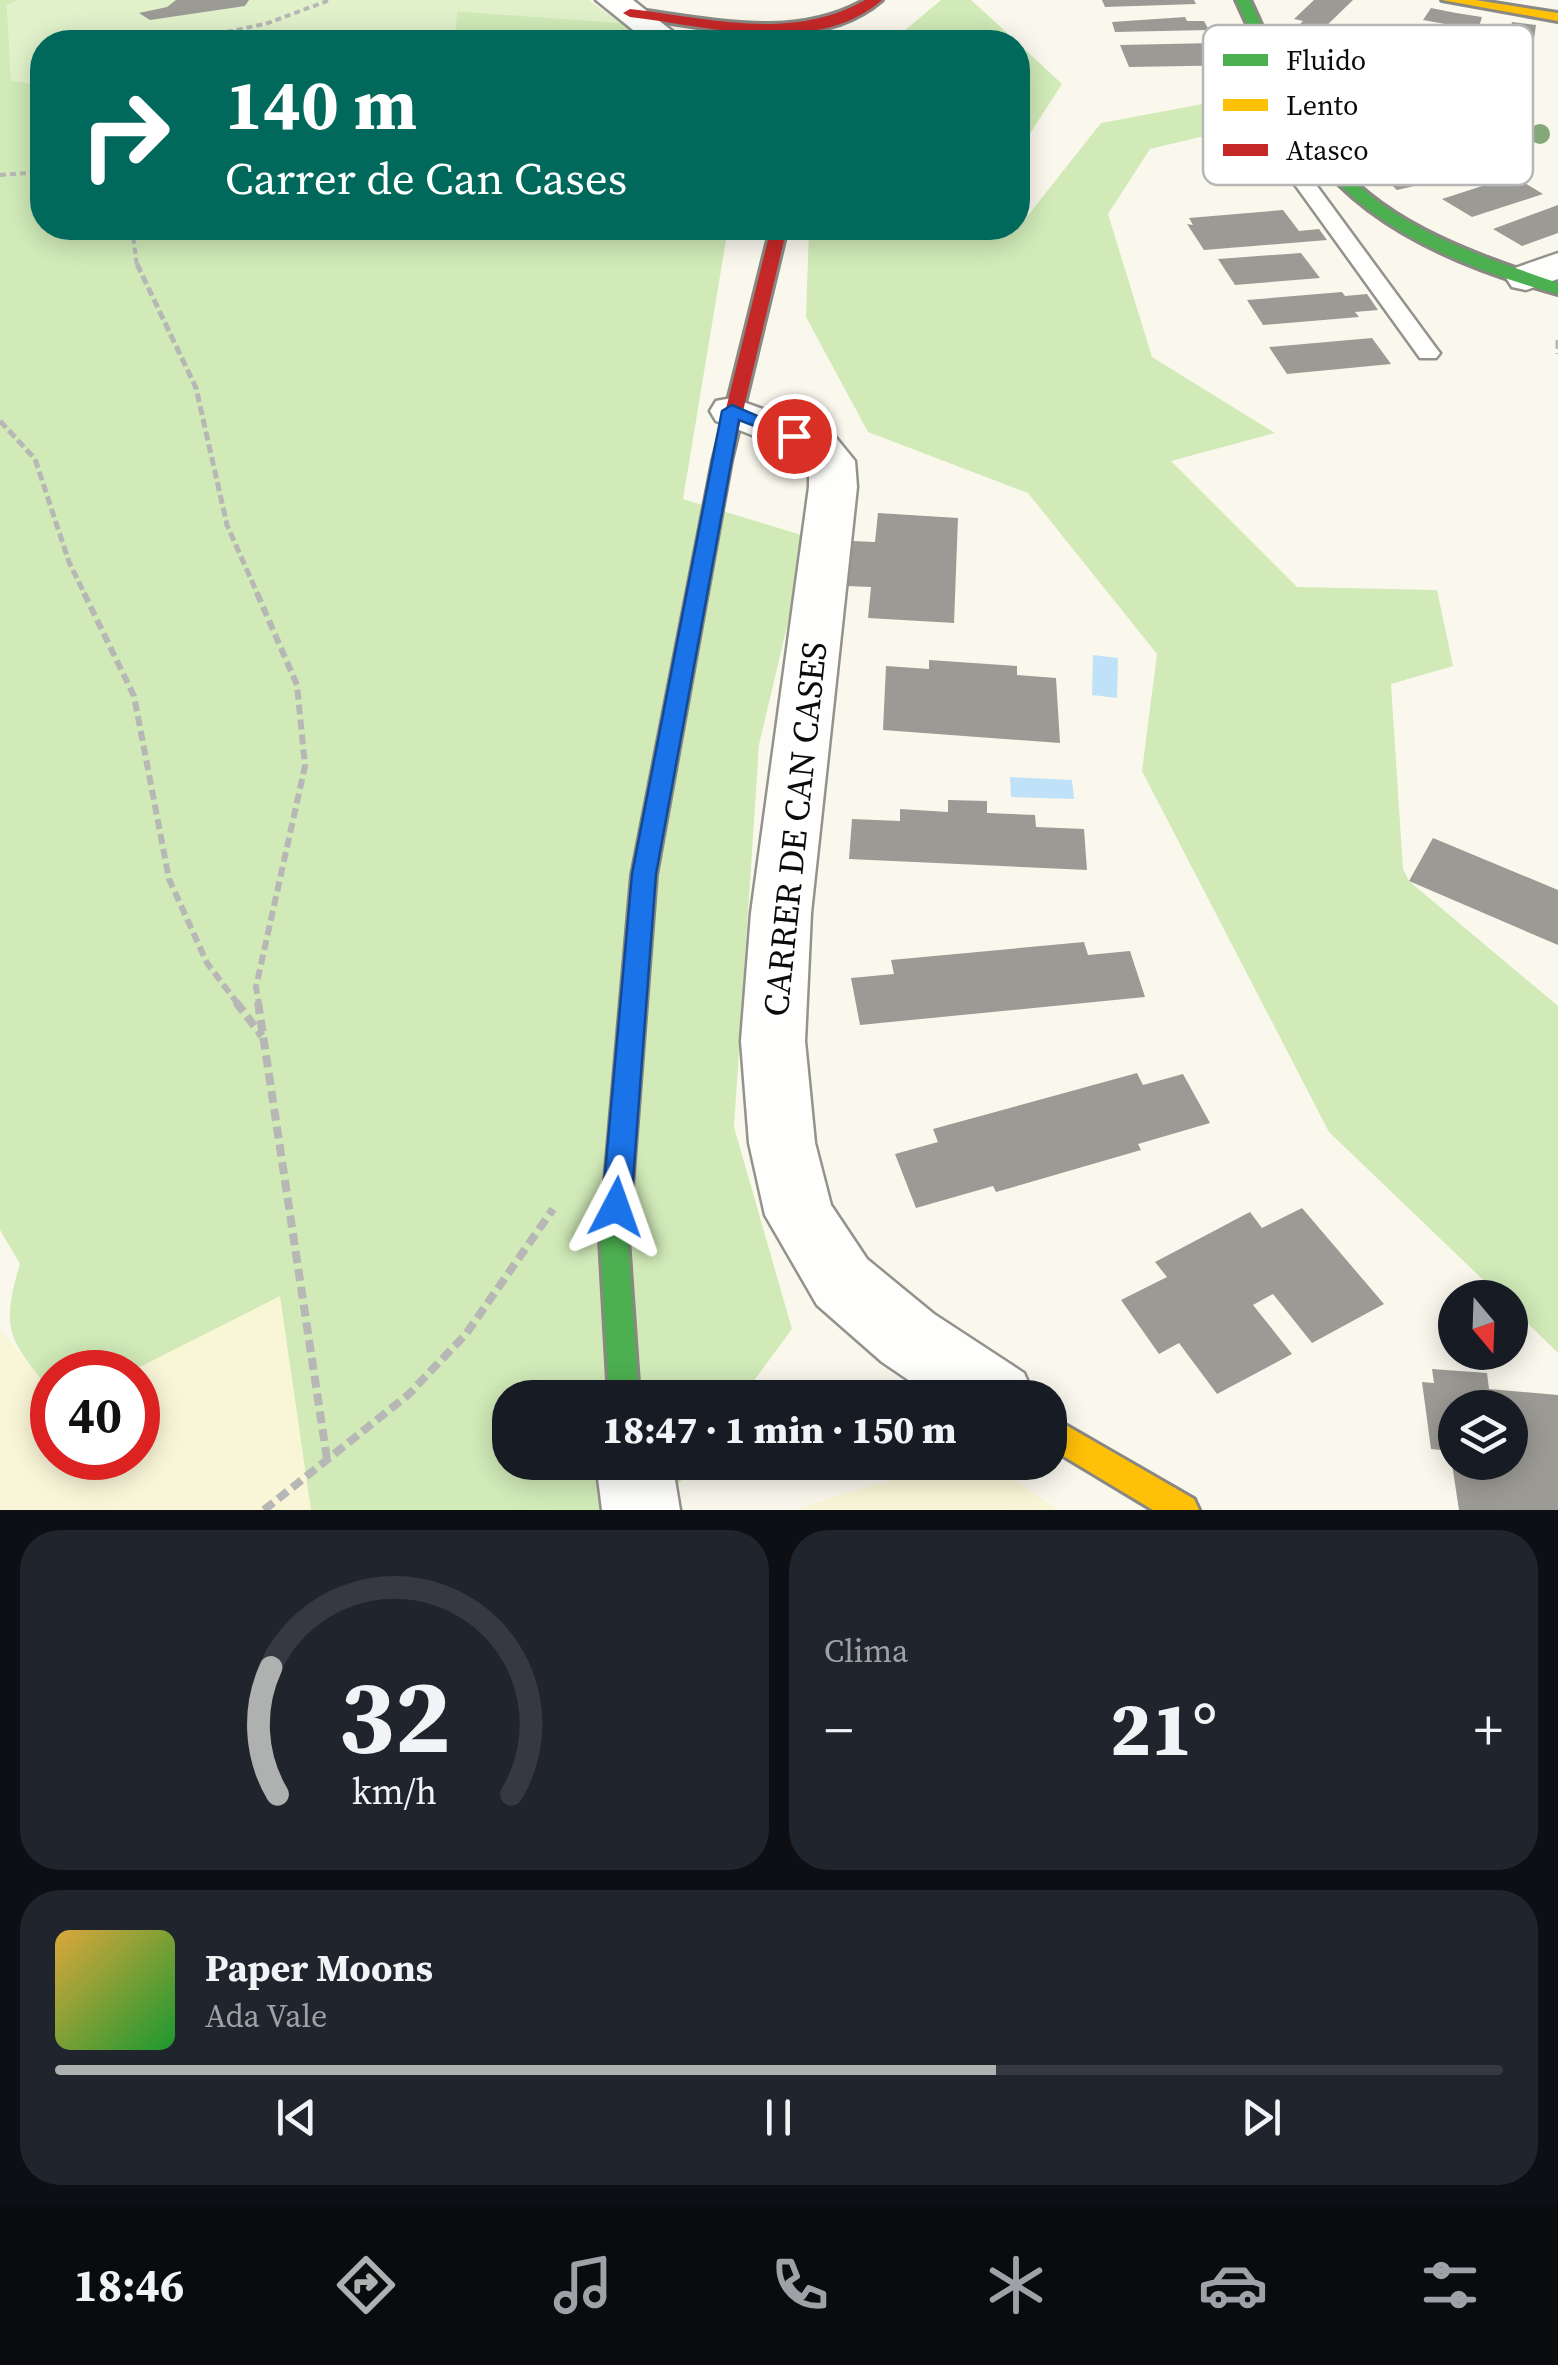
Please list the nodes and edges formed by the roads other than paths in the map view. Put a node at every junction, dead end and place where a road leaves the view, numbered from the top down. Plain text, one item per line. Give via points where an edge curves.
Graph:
1 (875, 0) edge
2 (1243, 0) edge
3 (1449, 0) edge
4 (621, 7) edge
5 (1558, 17) edge
6 (1255, 25) edge
7 (653, 30) edge
8 (1306, 185) edge
9 (1350, 185) edge
10 (777, 240) edge
11 (1547, 277) edge
12 (1428, 352) dead end
13 (732, 411) junction
14 (623, 1380) edge
15 (971, 1380) edge
16 (1067, 1441) edge
17 (637, 1480) edge
18 (641, 1510) edge
19 (1182, 1510) edge

1 - 4 street via 844,23 788,30
2 - 6 street
3 - 5 street
4 - 7 street
8 - 12 lane
9 - 11 street via 1381,210 1466,254
10 - 13 street
13 - 14 street via 644,874 614,1239
13 - 15 street, CARRER DE CAN CASES via 817,444 832,461 773,1041 782,1144 799,1215 842,1282
16 - 19 street
17 - 18 street

